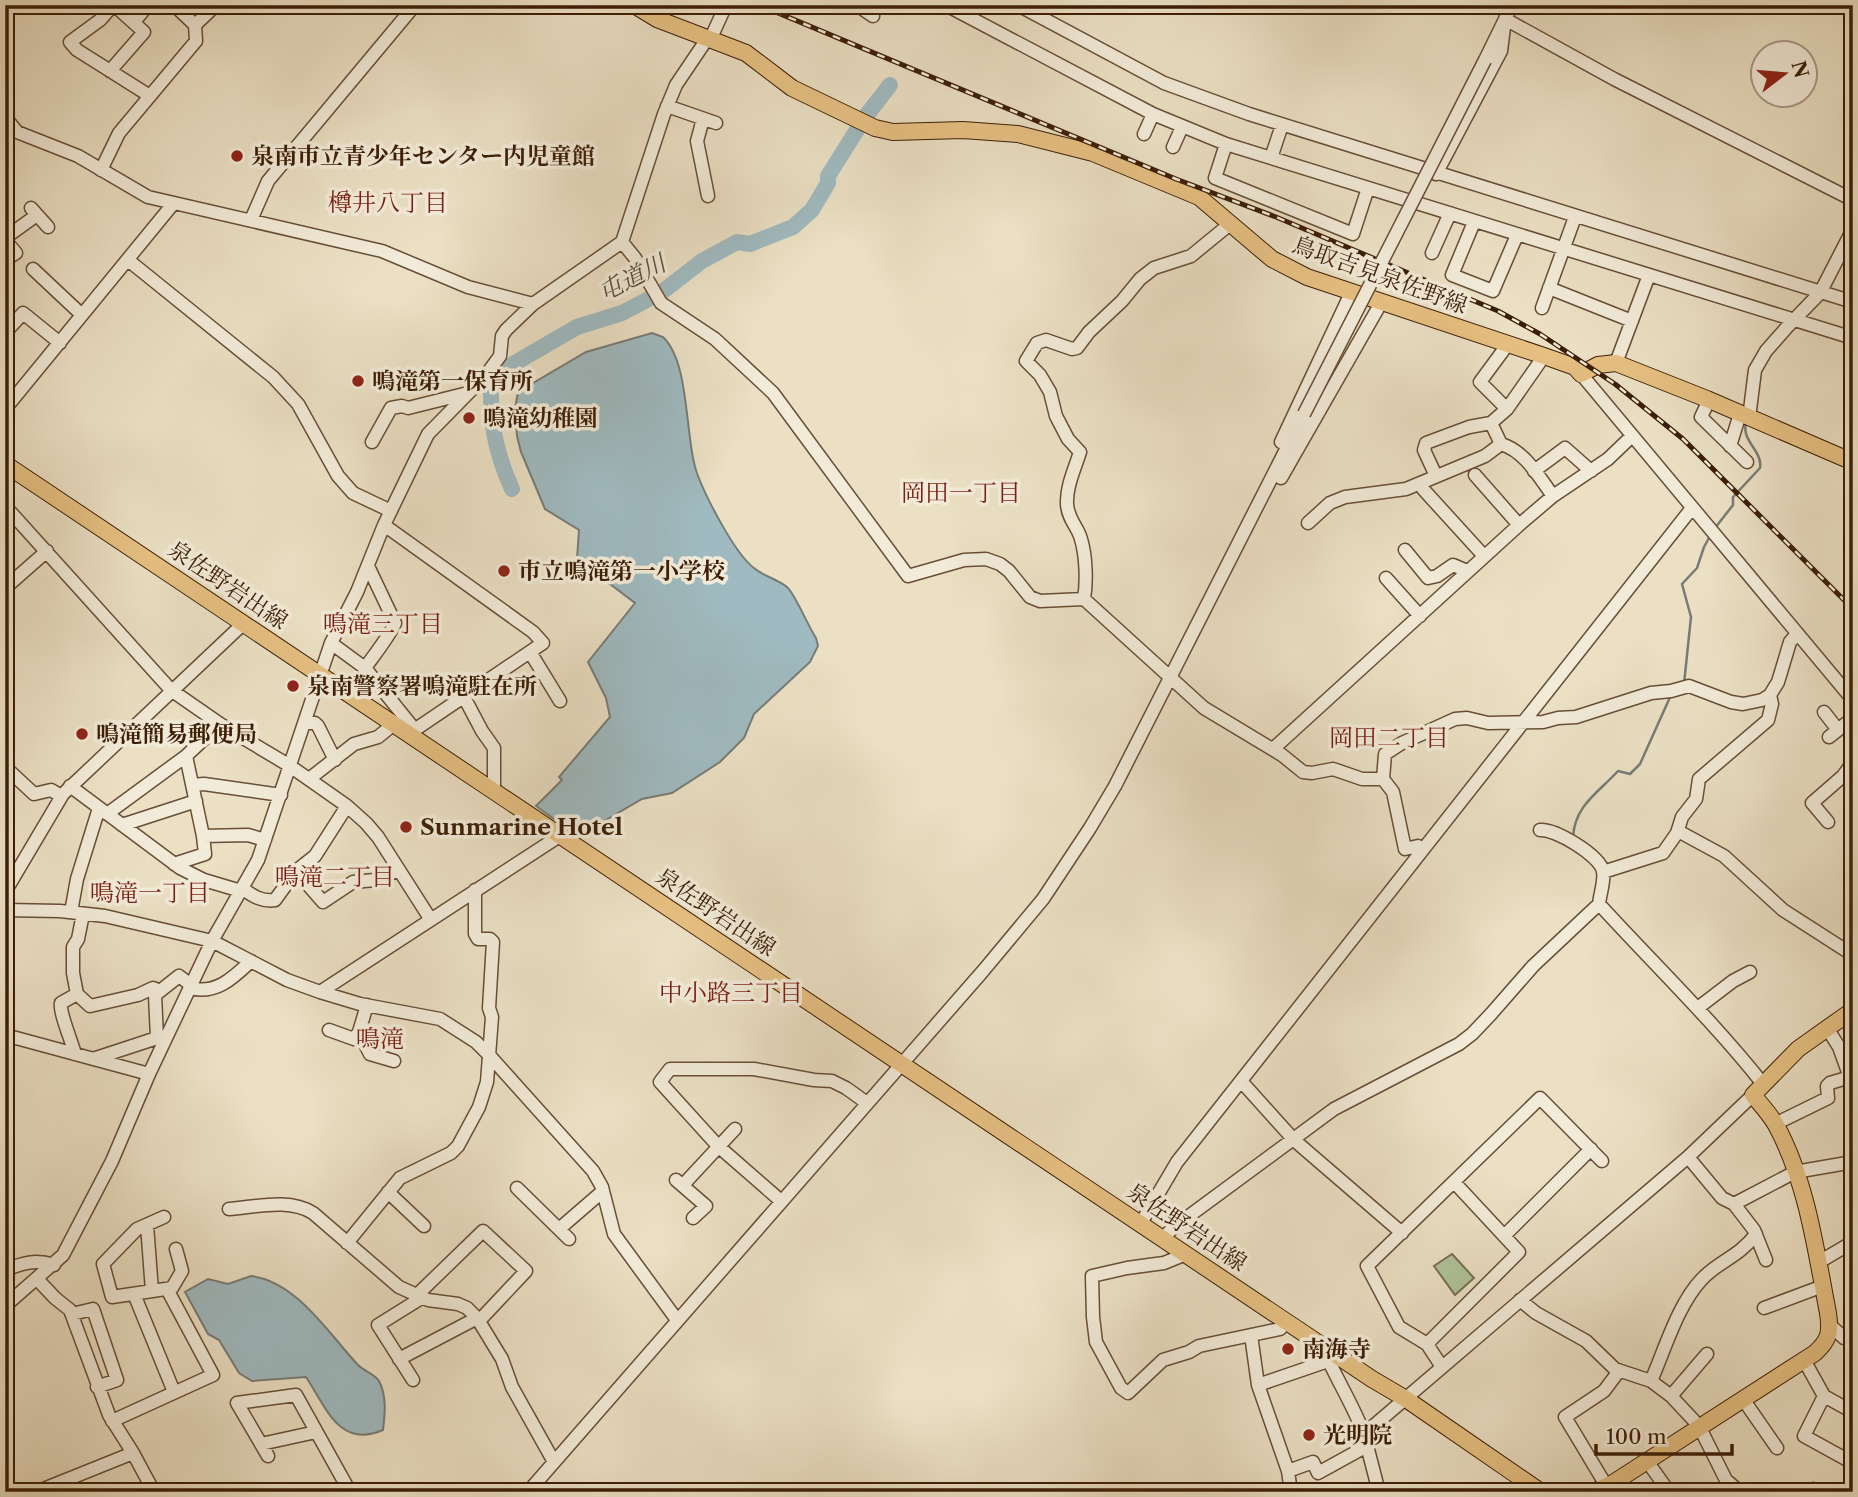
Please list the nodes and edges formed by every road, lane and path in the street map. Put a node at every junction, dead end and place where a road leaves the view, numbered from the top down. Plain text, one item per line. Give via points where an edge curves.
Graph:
1 (114, 5) edge
2 (148, 5) edge
3 (174, 5) edge
4 (216, 5) edge
5 (415, 5) edge
6 (726, 5) edge
7 (857, 5) edge
8 (946, 5) edge
9 (1018, 5) edge
10 (1512, 5) edge
11 (639, 7) edge
12 (873, 16) dead end
13 (1505, 19) junction
14 (134, 22) junction
15 (195, 25) junction
16 (708, 39) junction
17 (110, 71) junction
18 (150, 96) junction
19 (667, 106) junction
20 (1153, 114) junction
21 (7, 123) edge
22 (1282, 125) junction
23 (1182, 127) junction
24 (1144, 134) dead end
25 (1226, 145) junction
26 (1173, 147) dead end
27 (1271, 158) junction
28 (101, 170) junction
29 (1436, 174) junction
30 (1368, 188) junction
31 (708, 196) dead end
32 (1853, 200) edge
33 (173, 204) junction
34 (1450, 213) junction
35 (1575, 217) junction
36 (251, 220) junction
37 (1474, 222) junction
38 (1230, 224) junction
39 (48, 227) dead end
40 (1853, 229) edge
41 (1517, 235) junction
42 (5, 239) edge
43 (622, 242) junction
44 (1563, 249) junction
45 (1432, 253) dead end
46 (5, 260) edge
47 (128, 260) junction
48 (33, 269) dead end
49 (1649, 275) junction
50 (1549, 288) junction
51 (1352, 293) junction
52 (1820, 293) junction
53 (1853, 302) edge
54 (1381, 303) junction
55 (533, 304) junction
56 (1542, 309) dead end
57 (82, 315) junction
58 (1794, 320) junction
59 (1632, 321) junction
60 (5, 332) edge
61 (1853, 338) edge
62 (60, 343) junction
63 (1508, 344) junction
64 (1544, 356) junction
65 (1616, 363) junction
66 (1581, 374) junction
67 (468, 393) junction
68 (1709, 400) junction
69 (5, 409) edge
70 (1507, 409) junction
71 (1744, 416) junction
72 (1491, 423) junction
73 (1632, 436) junction
74 (372, 442) dead end
75 (1501, 444) junction
76 (1730, 446) junction
77 (1747, 462) dead end
78 (1853, 462) edge
79 (5, 464) edge
80 (1534, 471) junction
81 (1591, 471) junction
82 (1475, 475) dead end
83 (1436, 476) junction
84 (1423, 489) dead end
85 (1553, 496) junction
86 (1260, 502) junction
87 (5, 506) edge
88 (1692, 508) junction
89 (391, 511) junction
90 (1308, 523) dead end
91 (384, 525) junction
92 (1519, 525) junction
93 (1405, 550) dead end
94 (47, 551) junction
95 (1484, 556) junction
96 (368, 566) junction
97 (1467, 571) junction
98 (1386, 578) dead end
99 (5, 588) edge
100 (1084, 598) junction
101 (1420, 615) junction
102 (244, 623) junction
103 (1797, 634) junction
104 (331, 643) junction
105 (530, 652) junction
106 (365, 668) junction
107 (320, 673) junction
108 (1170, 679) junction
109 (172, 690) junction
110 (1770, 695) junction
111 (464, 697) junction
112 (1853, 700) edge
113 (560, 701) dead end
114 (1824, 712) dead end
115 (1853, 718) edge
116 (1522, 722) junction
117 (304, 723) junction
118 (395, 723) junction
119 (220, 724) junction
120 (412, 732) junction
121 (1273, 749) junction
122 (186, 756) junction
123 (335, 760) junction
124 (1853, 762) edge
125 (290, 766) junction
126 (5, 767) edge
127 (309, 779) junction
128 (1383, 779) junction
129 (192, 785) junction
130 (494, 789) junction
131 (66, 791) junction
132 (281, 795) junction
133 (196, 800) junction
134 (347, 806) junction
135 (103, 811) junction
136 (1828, 822) dead end
137 (122, 825) junction
138 (1541, 830) dead end
139 (1678, 831) junction
140 (561, 835) junction
141 (204, 836) junction
142 (265, 840) junction
143 (1422, 849) junction
144 (174, 864) junction
145 (399, 870) junction
146 (296, 871) junction
147 (1603, 872) junction
148 (242, 890) junction
149 (475, 890) junction
150 (5, 891) edge
151 (1599, 904) junction
152 (5, 910) edge
153 (77, 913) junction
154 (431, 920) junction
155 (212, 941) junction
156 (1853, 955) edge
157 (251, 961) junction
158 (1751, 972) dead end
159 (190, 987) junction
160 (160, 991) junction
161 (320, 992) junction
162 (77, 995) junction
163 (367, 1005) junction
164 (1699, 1007) junction
165 (1853, 1010) edge
166 (1827, 1028) junction
167 (329, 1030) dead end
168 (359, 1032) junction
169 (5, 1035) edge
170 (161, 1038) junction
171 (75, 1054) junction
172 (489, 1055) junction
173 (93, 1059) junction
174 (394, 1061) dead end
175 (901, 1063) junction
176 (149, 1074) junction
177 (1241, 1081) junction
178 (1851, 1082) edge
179 (1758, 1089) junction
180 (867, 1103) junction
181 (1775, 1124) junction
182 (735, 1129) dead end
183 (1294, 1140) junction
184 (718, 1146) junction
185 (1591, 1149) junction
186 (1688, 1157) junction
187 (1602, 1161) dead end
188 (1853, 1162) edge
189 (1795, 1172) junction
190 (1454, 1182) junction
191 (517, 1188) dead end
192 (603, 1191) junction
193 (388, 1192) junction
194 (781, 1201) junction
195 (1734, 1204) junction
196 (229, 1209) dead end
197 (164, 1217) dead end
198 (693, 1218) dead end
199 (1140, 1223) junction
200 (147, 1225) junction
201 (424, 1226) dead end
202 (559, 1229) junction
203 (1402, 1233) junction
204 (1756, 1234) junction
205 (1504, 1236) junction
206 (1163, 1238) junction
207 (569, 1239) dead end
208 (1853, 1242) edge
209 (347, 1243) junction
210 (176, 1249) dead end
211 (1186, 1254) junction
212 (1766, 1260) dead end
213 (1819, 1262) junction
214 (54, 1265) junction
215 (5, 1270) edge
216 (37, 1279) junction
217 (1823, 1286) junction
218 (167, 1289) junction
219 (152, 1292) junction
220 (134, 1294) junction
221 (421, 1296) junction
222 (1520, 1300) junction
223 (5, 1306) edge
224 (1764, 1308) dead end
225 (72, 1314) junction
226 (478, 1320) junction
227 (677, 1320) junction
228 (1287, 1322) junction
229 (1830, 1325) junction
230 (1251, 1335) junction
231 (1853, 1340) edge
232 (1427, 1344) junction
233 (1322, 1345) junction
234 (1707, 1354) dead end
235 (400, 1359) junction
236 (1804, 1360) junction
237 (1328, 1361) junction
238 (1442, 1367) junction
239 (1619, 1371) junction
240 (413, 1380) dead end
241 (1651, 1381) junction
242 (1258, 1385) junction
243 (97, 1387) junction
244 (174, 1392) junction
245 (1671, 1396) junction
246 (1824, 1396) junction
247 (1406, 1399) junction
248 (1743, 1399) junction
249 (1853, 1412) edge
250 (112, 1421) junction
251 (1699, 1426) junction
252 (316, 1432) junction
253 (1366, 1440) junction
254 (261, 1444) junction
255 (1777, 1448) dead end
256 (134, 1453) junction
257 (268, 1456) dead end
258 (1647, 1461) junction
259 (554, 1462) junction
260 (1853, 1463) edge
261 (1288, 1471) junction
262 (33, 1489) edge
263 (1603, 1490) edge
264 (1738, 1490) edge
265 (154, 1492) edge
266 (350, 1492) edge
267 (528, 1492) edge
268 (1291, 1492) edge
269 (1380, 1492) edge
270 (1541, 1492) edge
271 (1669, 1492) edge

1 - 14 street
1 - 17 street via 70,42
2 - 14 street
3 - 15 street
4 - 15 street
5 - 36 street via 268,181
6 - 16 street
7 - 12 street
8 - 20 street
9 - 22 street via 1164,83
10 - 13 street
11 - 16 main road, 鳥取吉見泉佐野線
13 - 29 street via 1501,51
13 - 32 street
13 - 86 street, bridge
14 - 17 street via 144,32
15 - 18 street via 196,41
16 - 19 street
16 - 38 main road, 鳥取吉見泉佐野線 via 746,52 792,88 875,128 1018,134 1082,150 1193,194
17 - 18 street
18 - 28 street via 119,133
19 - 31 street via 709,121 697,141
19 - 43 street
20 - 23 street
20 - 24 street
21 - 28 street via 17,132
22 - 27 street
22 - 29 street
23 - 25 street
23 - 26 street
25 - 27 street
25 - 30 street via 1215,178 1353,234
27 - 30 street
28 - 33 street via 132,190
29 - 35 street
30 - 34 street
33 - 36 street
33 - 47 street
34 - 37 street
34 - 45 street
35 - 44 street
35 - 52 street
36 - 55 street via 382,251 468,287
37 - 41 street
37 - 41 street via 1452,275 1493,291
38 - 51 main road, 鳥取吉見泉佐野線 via 1286,267
38 - 100 street via 1191,256 1154,268 1140,279 1077,348 1037,342 1026,361 1040,375 1068,439 1080,452 1067,505 1081,538 1087,578
39 - 42 street via 34,211
40 - 52 street
41 - 44 street
42 - 46 street via 16,253
43 - 55 street
43 - 100 street via 661,303 715,338 773,393 908,576 964,560 986,559 1000,564 1030,597 1040,601
44 - 49 street
44 - 50 street
47 - 57 street
47 - 89 street via 273,377 298,404 338,476 353,492
48 - 57 street
49 - 58 street
49 - 59 street
50 - 56 street
50 - 59 street
51 - 54 main road, 鳥取吉見泉佐野線
51 - 86 street via 1265,475
52 - 53 street
52 - 58 street
54 - 63 main road, 鳥取吉見泉佐野線
54 - 86 street via 1277,485
55 - 67 street via 506,330 500,356
57 - 62 street
58 - 61 street
58 - 71 street via 1755,370
59 - 65 street
60 - 62 street via 23,313
62 - 69 street
63 - 64 main road, 鳥取吉見泉佐野線
63 - 70 street via 1480,382
64 - 66 main road, 鳥取吉見泉佐野線 via 1575,367
64 - 70 street
65 - 66 main road
65 - 68 main road
66 - 73 street
67 - 74 street via 391,408
67 - 89 street via 428,434
68 - 71 main road
68 - 76 street via 1701,417
70 - 72 street
71 - 76 street
71 - 78 main road
72 - 75 street
72 - 83 street via 1426,443 1424,450
73 - 81 street
73 - 88 street
75 - 80 street via 1520,453
75 - 83 street via 1485,456
76 - 77 street
79 - 102 main road, 泉佐野岩出線
80 - 81 street via 1565,448
80 - 85 street
81 - 85 street
82 - 92 street
83 - 90 street via 1406,489 1345,497 1330,503
84 - 95 street
85 - 92 street
86 - 108 street
87 - 94 street
88 - 103 street
88 - 116 street
89 - 91 street
91 - 96 street
91 - 105 street via 533,632 542,643
92 - 95 street
93 - 97 street via 1428,578 1453,565
94 - 99 street
94 - 109 street
95 - 97 street
96 - 104 street
96 - 106 street via 396,623
97 - 101 street
98 - 101 street
100 - 108 street
101 - 121 street
102 - 107 main road, 泉佐野岩出線
102 - 109 street
103 - 110 street
103 - 112 street
104 - 106 street
104 - 107 street
105 - 111 street
105 - 113 street
106 - 120 street
107 - 117 street
107 - 118 main road, 泉佐野岩出線
108 - 121 street via 1204,708
108 - 175 street via 1068,864
109 - 119 street
109 - 131 street
110 - 116 street via 1743,704 1689,686 1651,693 1576,718
110 - 139 street via 1768,720 1699,779 1696,799
111 - 120 street
111 - 130 street via 494,748
114 - 115 street via 1834,733
116 - 128 street via 1466,718 1440,725 1385,754
116 - 143 street
117 - 123 street via 318,726
117 - 125 street
118 - 120 main road, 泉佐野岩出線
118 - 123 street via 386,734 360,741
119 - 122 street
119 - 125 street
120 - 130 main road, 泉佐野岩出線
121 - 128 street via 1303,772 1333,769 1362,779
122 - 129 street
122 - 135 street
123 - 127 street
124 - 136 street via 1812,803
125 - 127 street
125 - 132 street
126 - 131 street via 34,794
127 - 134 street
128 - 143 street via 1393,792 1405,849
129 - 132 street
129 - 133 street
130 - 140 main road, 泉佐野岩出線
131 - 135 street
131 - 150 street
132 - 142 street
133 - 137 street
133 - 141 street
134 - 145 street via 378,837
134 - 146 street via 315,856
135 - 137 street
135 - 153 street via 77,879
137 - 144 street
138 - 147 street via 1566,838
139 - 147 street via 1663,853
139 - 156 street via 1724,856 1783,910
140 - 149 street
140 - 175 main road, 泉佐野岩出線
141 - 142 street via 248,835
141 - 144 street via 205,854
142 - 148 street
143 - 177 street
144 - 148 street via 204,880
145 - 146 street via 354,882 323,902
145 - 154 street
146 - 148 street via 275,900 256,898
147 - 151 street
148 - 155 street
149 - 154 street
149 - 172 street via 475,934 493,942
151 - 164 street
151 - 183 street via 1533,966 1472,1034 1334,1109
152 - 153 street
153 - 155 street
153 - 162 street via 73,973
154 - 161 street
155 - 157 street
155 - 159 street
157 - 159 street via 222,985 201,991
157 - 161 street
158 - 164 street
159 - 160 street via 179,976
159 - 170 street
160 - 162 street via 153,988 90,1006
160 - 170 street via 154,999
161 - 163 street
162 - 171 street via 61,1003 60,1010
163 - 168 street
163 - 172 street via 440,1019
164 - 179 street
165 - 166 main road
166 - 178 street via 1839,1046
166 - 179 main road
167 - 168 street via 354,1040
168 - 174 street via 370,1055
169 - 171 street
170 - 173 street
170 - 176 street
171 - 173 street
172 - 192 street via 593,1171
172 - 193 street via 487,1082 458,1146 408,1172
173 - 176 street
175 - 180 street
175 - 199 main road, 泉佐野岩出線
176 - 214 street via 112,1161
177 - 183 street
177 - 199 street via 1177,1162
178 - 181 street via 1830,1083 1828,1098
179 - 181 main road
179 - 186 street
180 - 184 street via 832,1081 754,1069 670,1069 660,1082
180 - 194 street
181 - 189 main road
182 - 184 street
183 - 203 street
183 - 206 street
184 - 194 street
184 - 198 street via 680,1182 706,1206
185 - 187 street
185 - 190 street via 1540,1098
185 - 205 street
186 - 195 street via 1722,1198
186 - 222 street
188 - 189 street
189 - 195 street
189 - 213 main road
190 - 203 street
190 - 205 street
191 - 202 street
192 - 202 street
192 - 227 street via 614,1234
193 - 201 street
193 - 209 street
194 - 227 street
195 - 204 street
196 - 209 street via 303,1207
197 - 200 street
199 - 206 main road, 泉佐野岩出線
200 - 219 street
200 - 220 street via 103,1264 112,1297
202 - 207 street
203 - 232 street via 1367,1266 1399,1327
204 - 212 street
204 - 241 street via 1736,1256 1712,1269 1692,1289
205 - 232 street via 1519,1252
206 - 211 main road, 泉佐野岩出線
208 - 213 street
209 - 221 street via 399,1287
210 - 218 street via 182,1272
211 - 228 main road, 泉佐野岩出線
211 - 230 street via 1164,1263 1092,1276 1096,1342 1121,1388 1128,1393 1163,1360 1199,1346
213 - 217 main road
214 - 215 street via 39,1260
214 - 216 street
216 - 223 street
216 - 225 street
217 - 224 street
217 - 229 main road
218 - 219 street
218 - 244 street via 213,1375
219 - 220 street
220 - 244 street
221 - 226 street via 458,1304
221 - 226 street via 483,1231 526,1271
221 - 235 street via 378,1325
222 - 238 street
222 - 239 street via 1586,1341
225 - 243 street
225 - 243 street via 93,1309 117,1380
226 - 235 street
226 - 259 street
227 - 259 street
228 - 230 street via 1280,1329
228 - 233 main road, 泉佐野岩出線
229 - 231 street
229 - 236 main road via 1825,1344
230 - 242 street
232 - 238 street
233 - 237 street
233 - 247 main road, 泉佐野岩出線
234 - 245 street
235 - 240 street
236 - 246 street
236 - 248 main road
237 - 242 street
237 - 253 street via 1355,1409
238 - 247 street
239 - 241 street
239 - 263 street via 1604,1391 1565,1417
241 - 245 street
242 - 261 street
243 - 250 street
244 - 250 street
245 - 251 street
246 - 249 street
246 - 260 street via 1804,1436
247 - 253 street
247 - 270 main road, 泉佐野岩出線
248 - 251 main road
248 - 255 street
250 - 256 street
251 - 258 main road
251 - 264 street via 1726,1479
252 - 254 street
252 - 254 street via 296,1395 237,1403
252 - 266 street
253 - 261 street via 1318,1473 1313,1462
253 - 269 street
254 - 257 street
256 - 262 street
256 - 265 street
258 - 263 main road
258 - 271 street
259 - 267 street
261 - 268 street

